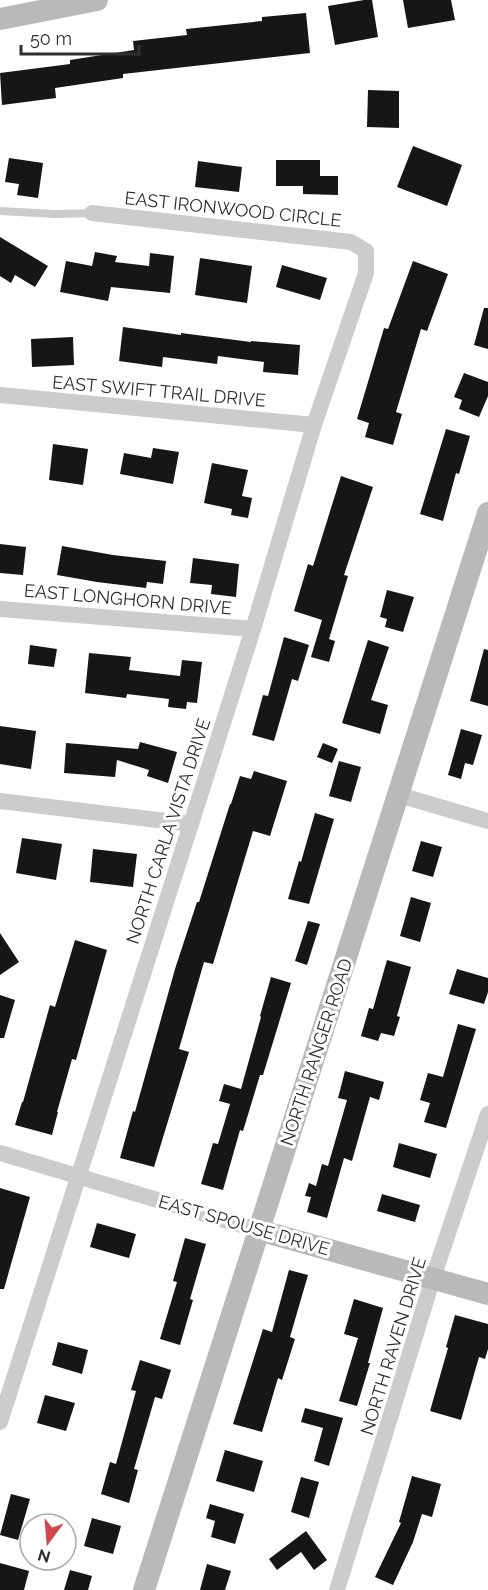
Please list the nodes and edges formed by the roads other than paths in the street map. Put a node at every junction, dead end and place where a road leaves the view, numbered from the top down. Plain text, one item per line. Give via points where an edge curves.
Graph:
1 (97, 0) edge
2 (0, 19) edge
3 (0, 211) edge
4 (92, 213) joint
5 (366, 251) joint
6 (0, 395) edge
7 (314, 425) junction
8 (488, 513) edge
9 (0, 609) edge
10 (253, 629) junction
11 (399, 795) junction
12 (0, 801) edge
13 (488, 821) edge
14 (192, 824) junction
15 (488, 1114) edge
16 (0, 1153) edge
17 (78, 1177) junction
18 (258, 1230) junction
19 (434, 1278) junction
20 (488, 1294) edge
21 (0, 1422) edge
22 (144, 1590) edge
23 (337, 1590) edge

1 - 2 street
3 - 4 lane
4 - 5 street, EAST IRONWOOD CIRCLE via 351,242
5 - 7 street, NORTH CARLA VISTA DRIVE via 366,273
6 - 7 street, EAST SWIFT TRAIL DRIVE
7 - 10 street, NORTH CARLA VISTA DRIVE
8 - 11 street, NORTH RANGER ROAD
9 - 10 street, EAST LONGHORN DRIVE
10 - 14 street, NORTH CARLA VISTA DRIVE
11 - 13 street
11 - 18 street, NORTH RANGER ROAD
12 - 14 street
14 - 17 street, NORTH CARLA VISTA DRIVE
15 - 19 street, NORTH RAVEN DRIVE
16 - 17 street, EAST SPOUSE DRIVE
17 - 18 street, EAST SPOUSE DRIVE
17 - 21 street, NORTH CARLA VISTA DRIVE
18 - 19 street, EAST SPOUSE DRIVE
18 - 22 street, NORTH RANGER ROAD
19 - 20 street, EAST SPOUSE DRIVE
19 - 23 street, NORTH RAVEN DRIVE

